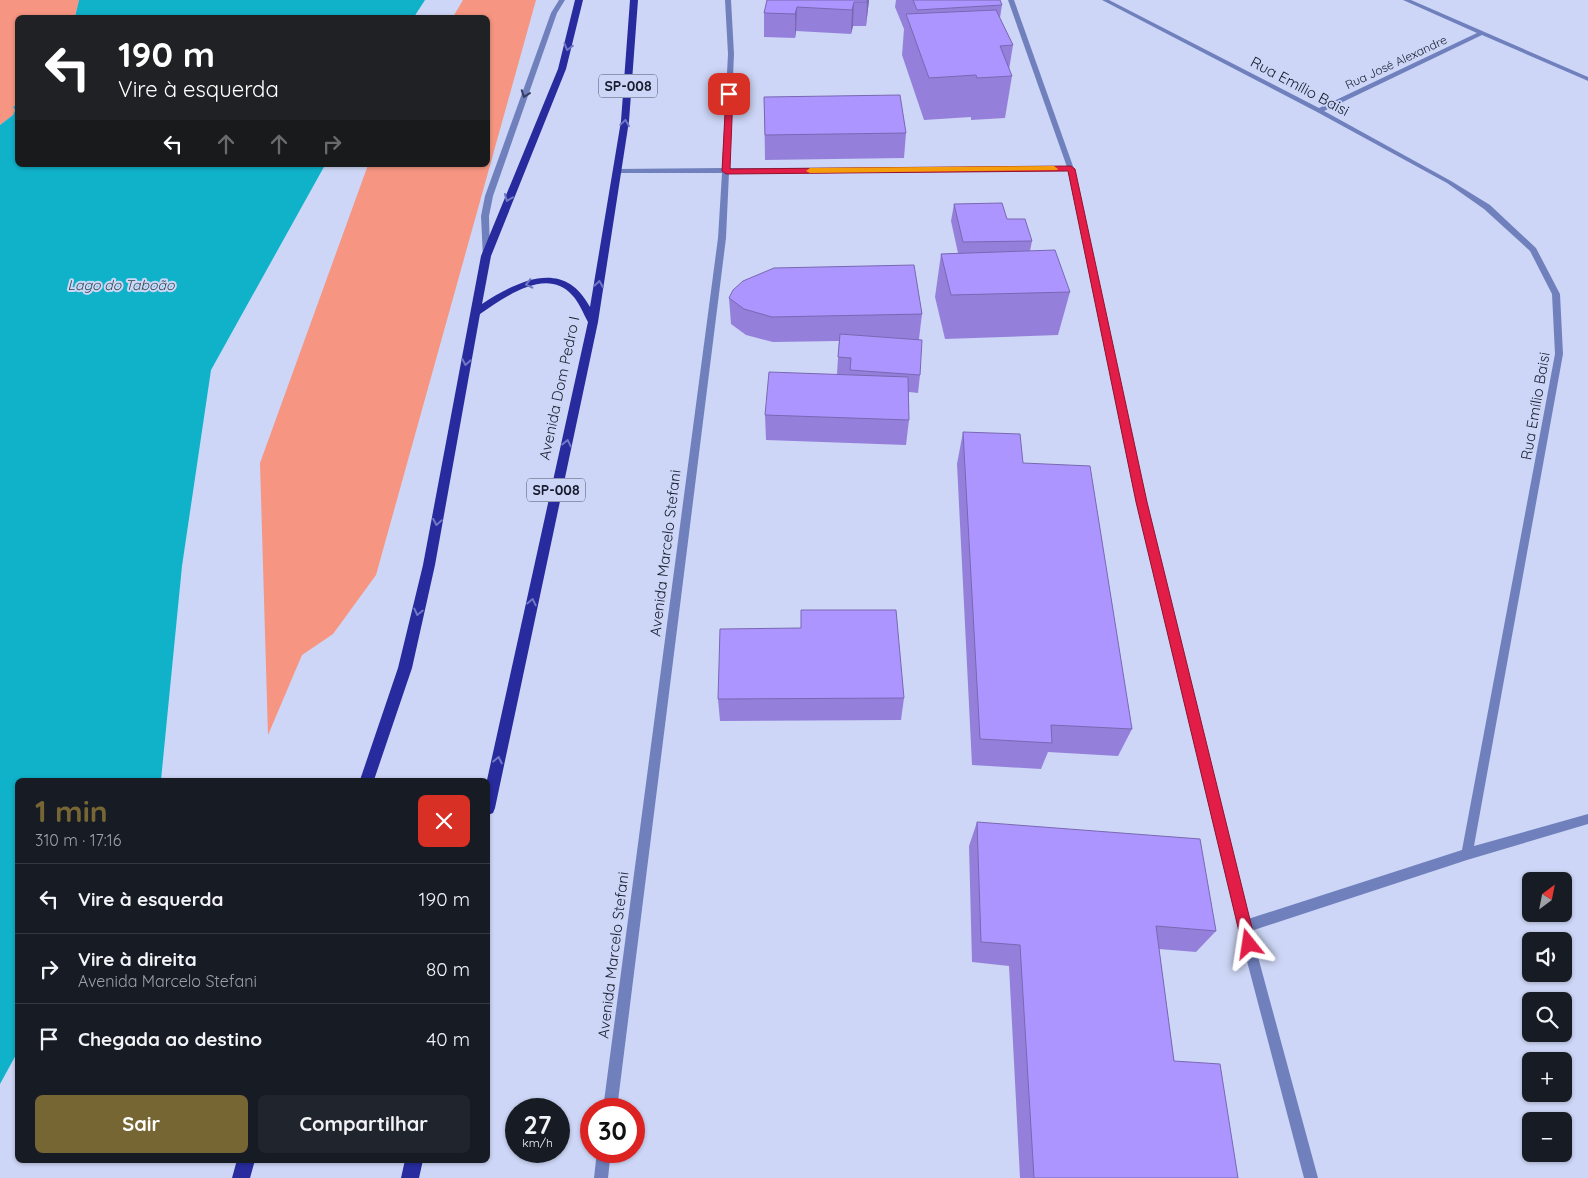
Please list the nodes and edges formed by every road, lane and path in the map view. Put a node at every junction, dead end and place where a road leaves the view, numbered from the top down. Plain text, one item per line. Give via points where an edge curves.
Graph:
1 (562, 0) edge
2 (579, 0) edge
3 (634, 0) edge
4 (728, 0) edge
5 (1011, 0) edge
6 (1105, 0) edge
7 (1406, 0) edge
8 (1482, 34) junction
9 (1588, 79) edge
10 (1319, 111) junction
11 (1071, 169) junction
12 (616, 171) junction
13 (726, 171) junction
14 (486, 256) junction
15 (474, 314) junction
16 (593, 322) junction
17 (368, 778) edge
18 (490, 799) edge
19 (1588, 818) edge
20 (1467, 854) junction
21 (1244, 926) junction
22 (611, 1098) edge
23 (245, 1163) edge
24 (413, 1163) edge
25 (603, 1163) edge
26 (241, 1178) edge
27 (410, 1178) edge
28 (601, 1178) edge
29 (1311, 1178) edge

1 -> 14 street via 554,13 489,196 485,216
2 -> 14 main road via 562,69
12 -> 3 main road, Avenida Dom Pedro I / SP-008 via 625,121
4 - 13 street, Avenida Marcelo Stefani via 731,54
5 - 11 street
6 - 10 street, Rua Emílio Baisi
7 - 8 street
8 - 9 street
8 - 10 street, Rua José Alexandre
10 - 20 street, Rua Emílio Baisi via 1449,182 1487,207 1533,250 1556,294 1560,354
11 - 13 street
11 - 21 street via 1141,502
12 - 13 street
16 -> 12 main road, Avenida Dom Pedro I / SP-008
13 - 22 street, Avenida Marcelo Stefani via 722,238
14 - 15 main road
16 -> 15 main road via 573,290 556,282 532,282 512,289
15 -> 17 main road via 423,593 405,668
18 -> 16 main road, Avenida Dom Pedro I / SP-008
19 - 20 street
20 - 21 street
21 - 29 street
23 - 26 main road
24 - 27 main road
25 - 28 street

